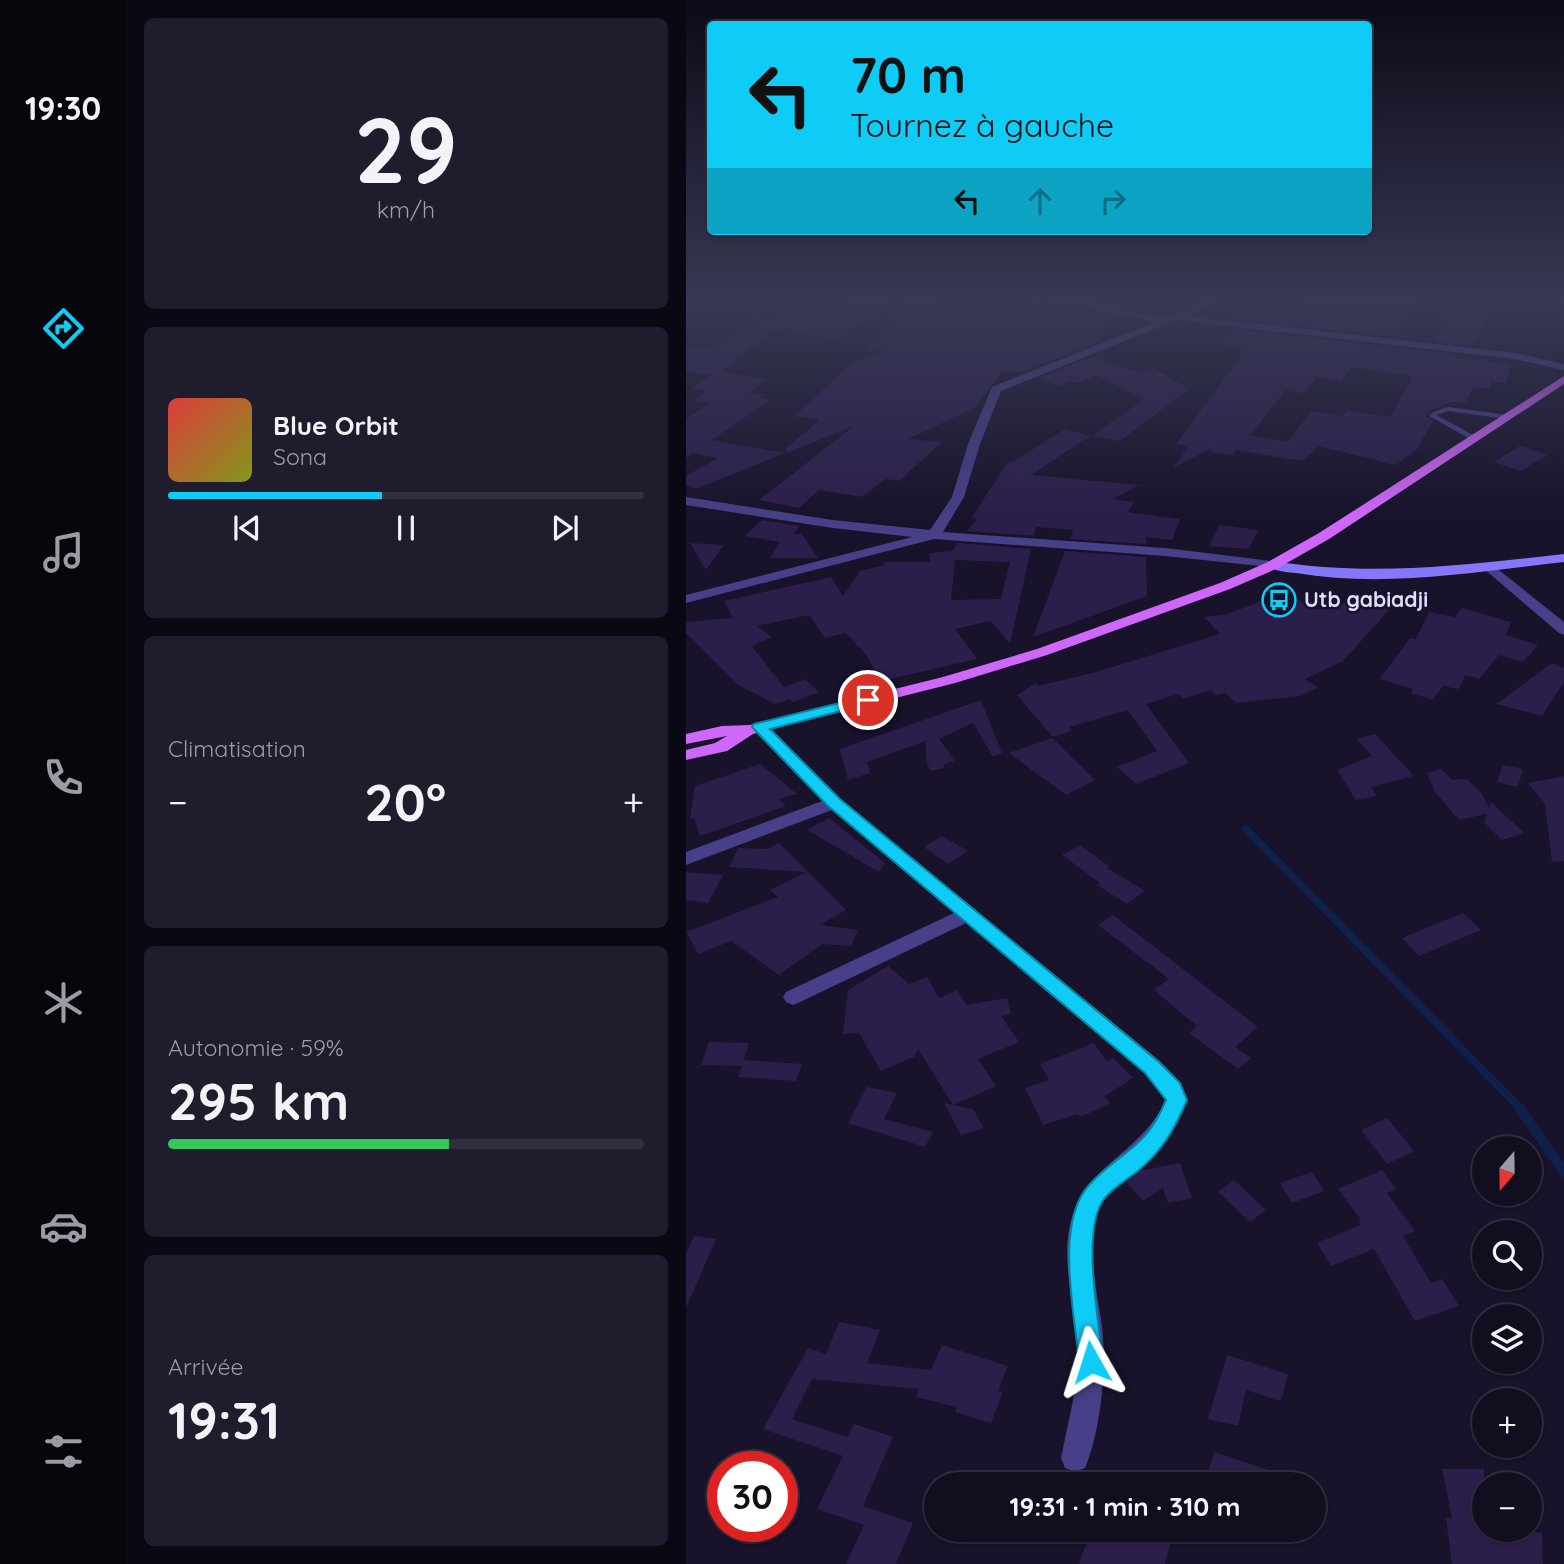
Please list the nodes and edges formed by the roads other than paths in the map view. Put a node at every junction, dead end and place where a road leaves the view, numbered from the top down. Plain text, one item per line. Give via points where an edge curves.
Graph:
1 (1036, 373) edge
2 (1564, 379) edge
3 (1507, 417) junction
4 (1474, 439) junction
5 (686, 501) edge
6 (934, 535) junction
7 (1564, 558) edge
8 (1273, 565) junction
9 (1489, 566) junction
10 (686, 599) edge
11 (1564, 630) edge
12 (755, 728) junction
13 (686, 739) edge
14 (686, 755) edge
15 (834, 803) junction
16 (686, 859) edge
17 (966, 915) junction
18 (793, 997) dead end
19 (1075, 1458) dead end

1 - 6 street via 996,389 965,480
2 - 3 main road
3 - 4 main road
3 - 4 lane via 1448,409 1434,414
4 - 8 main road
5 - 6 street
6 - 8 street
6 - 10 street
7 - 9 street
8 - 9 street via 1373,576
8 - 12 main road via 1042,652
9 - 11 street
12 - 13 main road
12 - 14 main road via 721,747
12 - 15 street
15 - 16 street
15 - 17 street
17 - 18 street
17 - 19 street via 1152,1068 1177,1100 1164,1132 1096,1192 1086,1211 1080,1236 1091,1362

